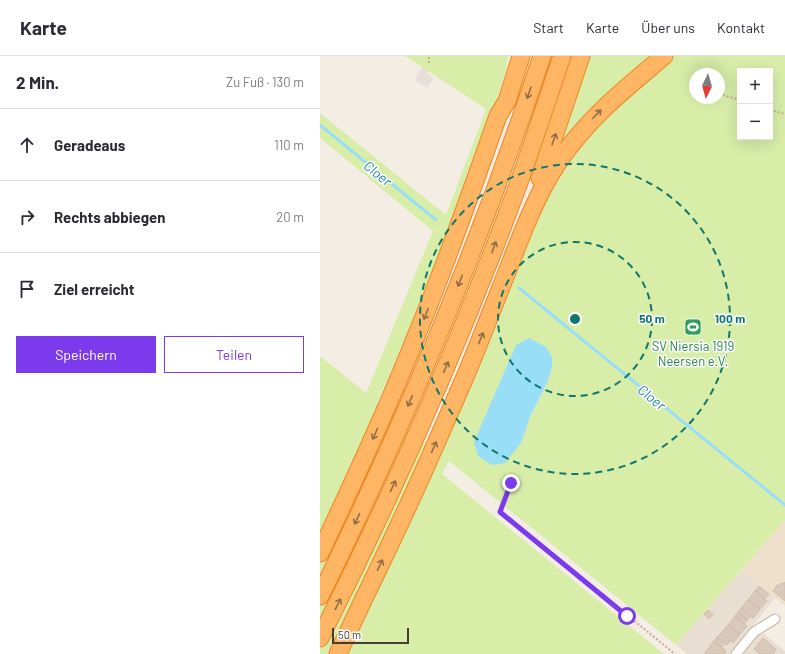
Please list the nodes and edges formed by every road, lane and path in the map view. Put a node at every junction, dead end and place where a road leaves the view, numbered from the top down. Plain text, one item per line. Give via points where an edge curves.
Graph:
1 (429, 56) edge
2 (514, 56) edge
3 (520, 56) edge
4 (542, 56) edge
5 (562, 56) edge
6 (581, 56) edge
7 (664, 56) edge
8 (429, 64) dead end
9 (725, 96) edge
10 (737, 99) edge
11 (773, 111) edge
12 (785, 114) edge
13 (498, 116) junction
14 (524, 229) junction
15 (511, 483) dead end
16 (320, 553) edge
17 (320, 596) edge
18 (357, 613) junction
19 (775, 619) dead end
20 (320, 638) edge
21 (332, 654) edge
22 (338, 654) edge
23 (675, 654) edge
24 (736, 654) edge

1 - 8 path
2 - 13 highway
3 - 13 highway via 507,101
4 -> 17 highway via 497,184 446,316 382,466
20 -> 5 highway via 399,473 447,364 517,188
14 -> 6 highway
14 -> 7 highway via 547,180 571,143 602,110
9 - 10 path
11 - 12 path
13 -> 16 highway via 417,336 366,455
18 -> 14 highway via 455,400
15 - 23 path via 500,512
18 - 21 highway
18 - 22 highway
19 - 24 street via 754,632

